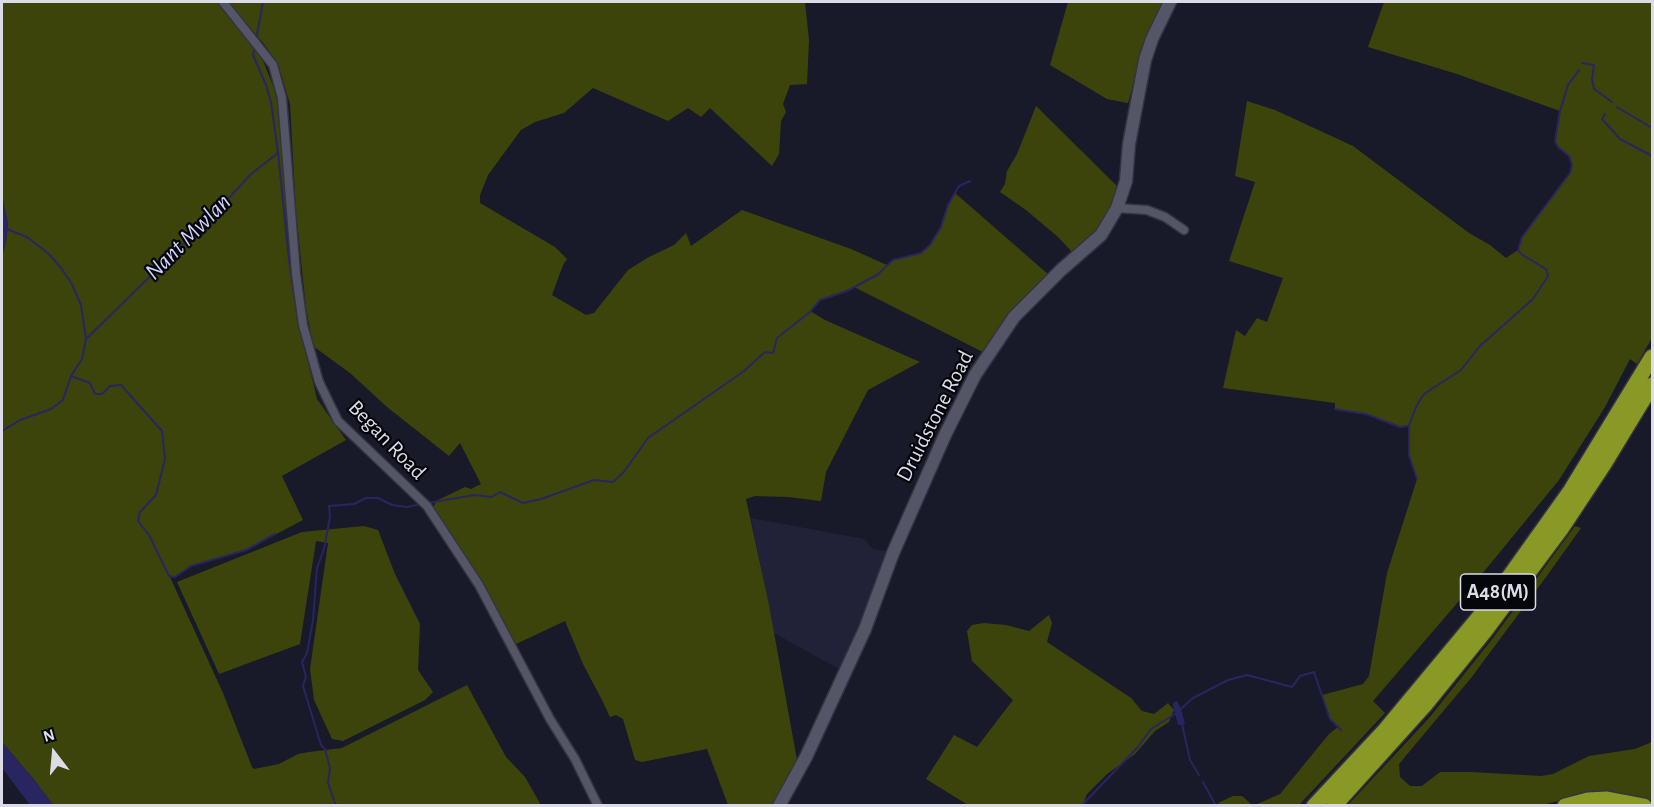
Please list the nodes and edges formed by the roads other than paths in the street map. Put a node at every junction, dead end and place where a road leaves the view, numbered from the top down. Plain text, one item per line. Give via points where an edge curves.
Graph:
1 (223, 2) edge
2 (1170, 2) edge
3 (1117, 208) junction
4 (1184, 230) dead end
5 (1653, 357) edge
6 (1653, 385) edge
7 (598, 806) edge
8 (779, 806) edge
9 (1314, 806) edge
10 (1334, 806) edge
11 (1565, 806) edge
12 (1644, 806) edge

1 - 7 street, Began Road via 273,65 282,98 296,274 303,325 319,381 338,421 427,506 473,575
2 - 3 street, Druidstone Road via 1145,60 1128,148 1126,181
3 - 4 street via 1147,210
3 - 8 street, Druidstone Road via 1101,235 1014,317 975,375 893,553 861,638 807,757
5 - 9 highway, A48(M) via 1571,490 1488,605 1406,706
6 - 10 highway, A48(M) via 1561,529 1492,623
11 - 12 highway via 1607,799

